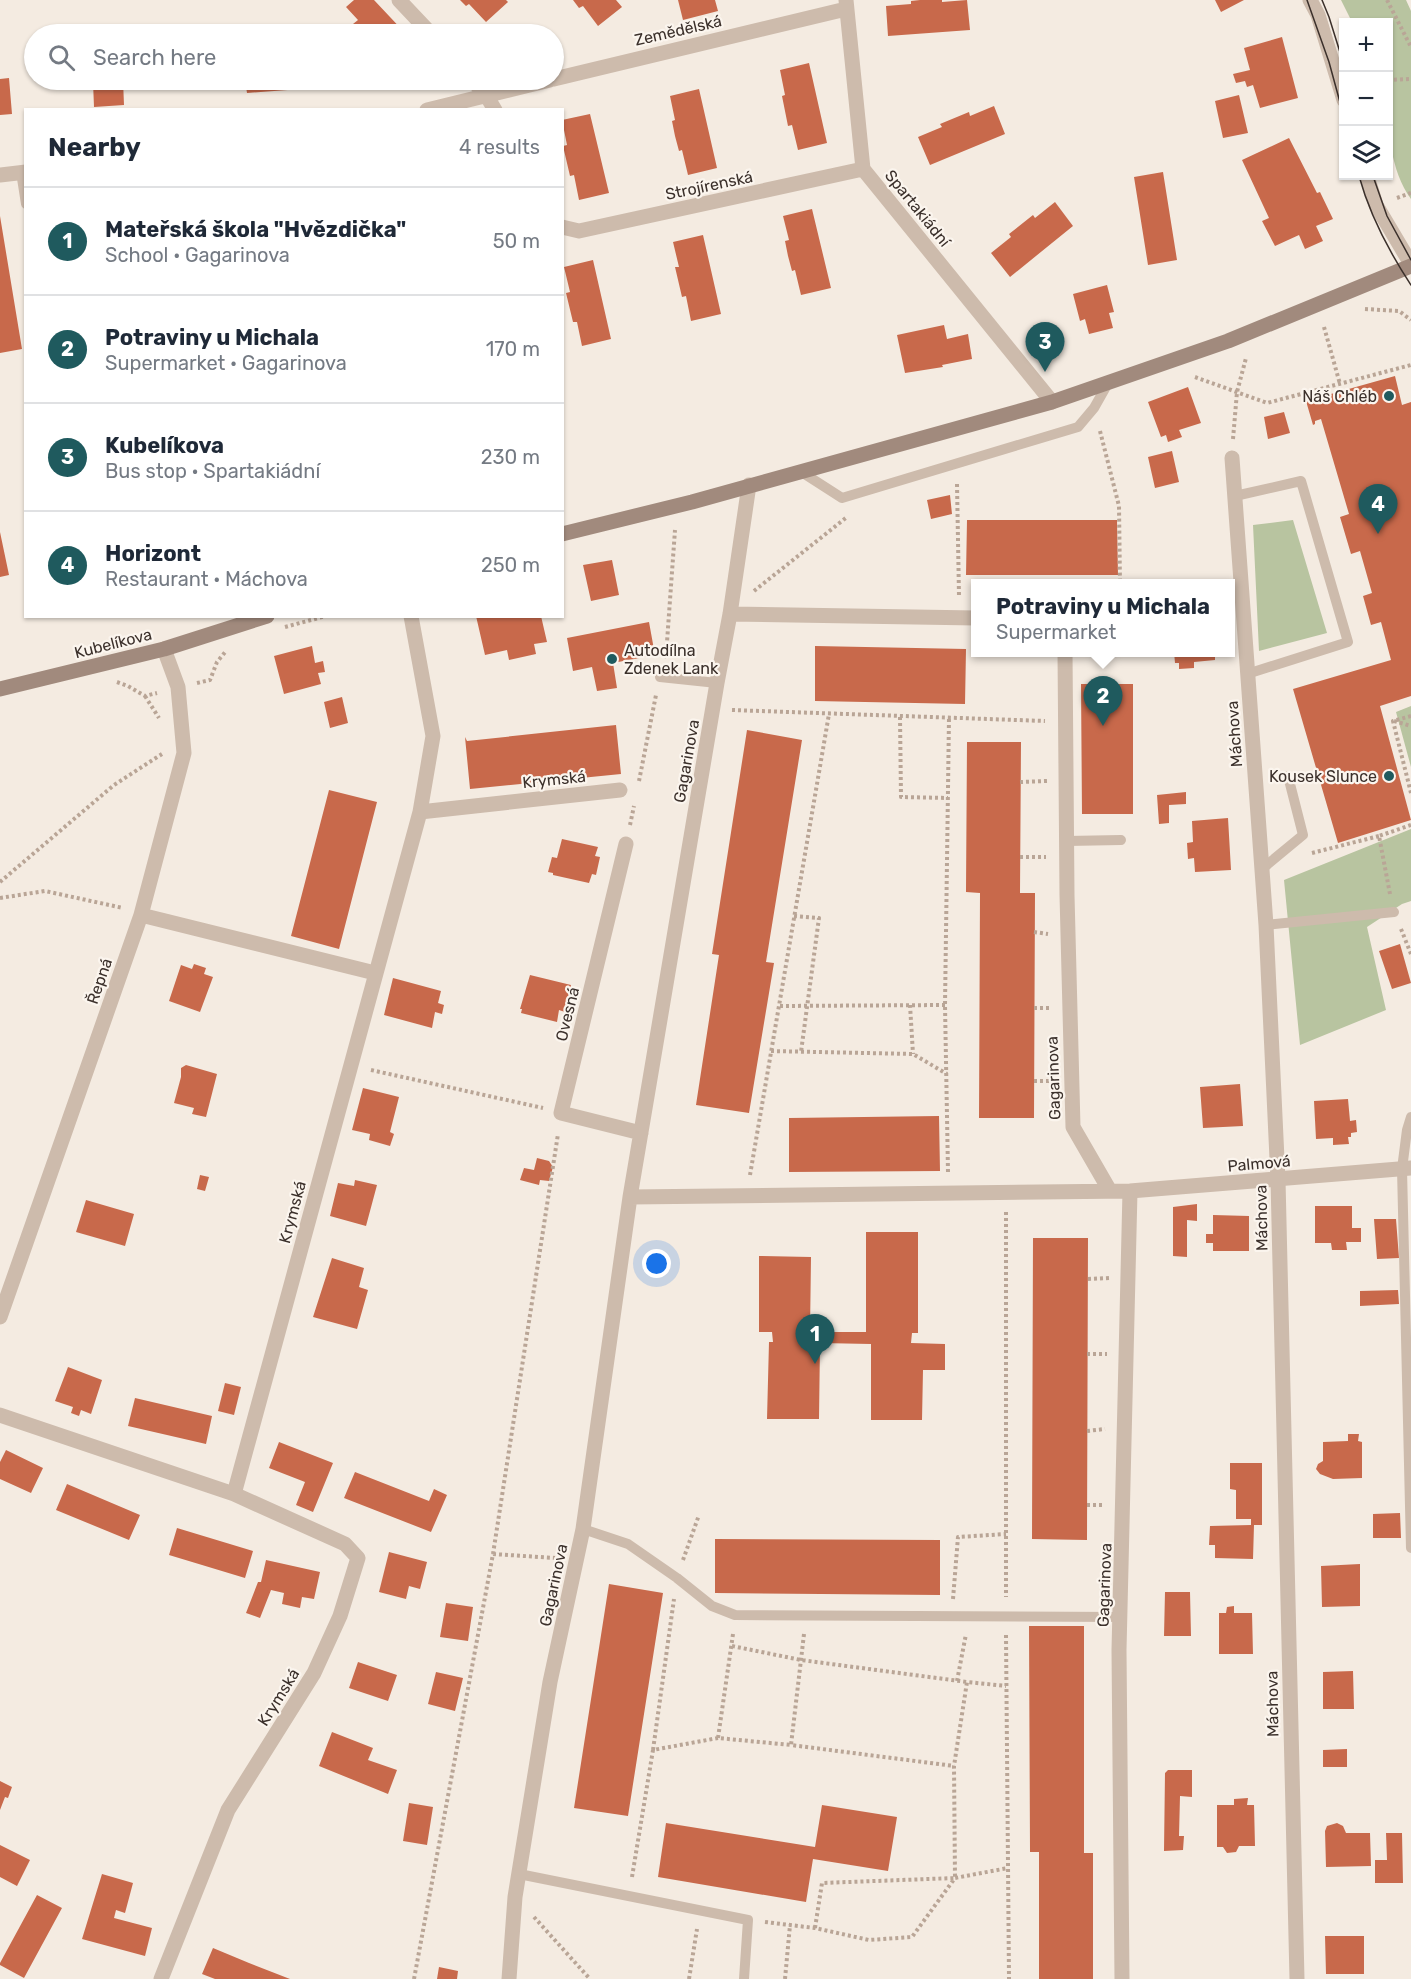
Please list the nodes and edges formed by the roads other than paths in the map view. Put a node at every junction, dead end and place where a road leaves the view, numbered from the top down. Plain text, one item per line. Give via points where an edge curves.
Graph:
1 (399, 0) edge
2 (1310, 0) edge
3 (846, 4) edge
4 (421, 24) edge
5 (564, 76) edge
6 (1339, 84) edge
7 (481, 90) edge
8 (507, 90) edge
9 (486, 95) junction
10 (435, 108) edge
11 (494, 108) edge
12 (863, 169) junction
13 (23, 172) edge
14 (0, 175) edge
15 (1368, 180) edge
16 (564, 227) edge
17 (1411, 265) edge
18 (1107, 385) junction
19 (1052, 402) junction
20 (1232, 458) road end
21 (800, 471) junction
22 (749, 485) junction
23 (1234, 496) junction
24 (564, 534) edge
25 (730, 614) junction
26 (261, 618) edge
27 (411, 618) edge
28 (971, 618) edge
29 (164, 650) junction
30 (1065, 657) edge
31 (1247, 674) junction
32 (660, 677) dead end
33 (717, 683) junction
34 (0, 689) edge
35 (1288, 776) dead end
36 (620, 790) dead end
37 (420, 812) junction
38 (1121, 840) dead end
39 (1067, 841) junction
40 (626, 844) dead end
41 (1262, 869) junction
42 (1394, 912) road end
43 (141, 915) junction
44 (1266, 925) junction
45 (375, 973) junction
46 (1411, 1117) edge
47 (641, 1134) junction
48 (1407, 1169) edge
49 (1278, 1180) junction
50 (1110, 1191) junction
51 (1130, 1191) junction
52 (630, 1197) junction
53 (0, 1317) edge
54 (0, 1415) edge
55 (234, 1494) junction
56 (583, 1528) junction
57 (1411, 1548) edge
58 (1121, 1617) junction
59 (519, 1874) junction
60 (161, 1979) edge
61 (509, 1979) edge
62 (744, 1979) edge
63 (1122, 1979) edge
64 (1297, 1979) edge

1 - 4 street
2 - 6 street
3 - 5 street, Zemědělská
3 - 12 street, Spartakiádní
7 - 9 street
8 - 9 street, Zemědělská
9 - 10 street, Zemědělská
9 - 11 street
12 - 16 street, Strojírenská via 579,231
12 - 19 street, Spartakiádní
13 - 14 street
15 - 17 street via 1376,205
17 - 18 street via 1228,341
18 - 19 street
18 - 21 lane via 1078,427 842,498
19 - 21 street
20 - 23 street, Máchova
21 - 22 street
22 - 24 street
22 - 25 street, Gagarinova
23 - 31 street, Máchova
23 - 31 lane via 1301,481 1348,642
25 - 28 street
25 - 33 street, Gagarinova
26 - 29 street, Kubelíkova
27 - 37 street, Krymská via 433,736
29 - 34 street, Kubelíkova
29 - 43 street, Řepná via 178,687 184,753
30 - 39 street, Gagarinova
31 - 41 street, Máchova
32 - 33 lane
33 - 47 street, Gagarinova
35 - 41 lane via 1303,835
36 - 37 street, Krymská
37 - 45 street, Krymská
38 - 39 lane
39 - 50 street, Gagarinova via 1072,1127
40 - 47 street, Ovesná via 561,1113
41 - 44 street, Máchova
42 - 44 lane
43 - 45 street
43 - 53 street, Řepná
44 - 49 street, Máchova
45 - 55 street, Krymská
46 - 48 lane
47 - 52 street, Gagarinova
48 - 49 street, Palmová
48 - 57 lane
49 - 51 street, Palmová
49 - 64 street, Máchova
50 - 51 street, Palmová
50 - 52 street
51 - 58 street, Gagarinova
52 - 56 street, Gagarinova
54 - 55 street, Krymská
55 - 60 street, Krymská via 345,1544 358,1558 340,1616 314,1673 228,1810
56 - 58 lane via 628,1544 712,1606 735,1615
56 - 59 street, Gagarinova via 550,1682
58 - 63 street, Gagarinova
59 - 61 street, Gagarinova
59 - 62 lane via 748,1920

